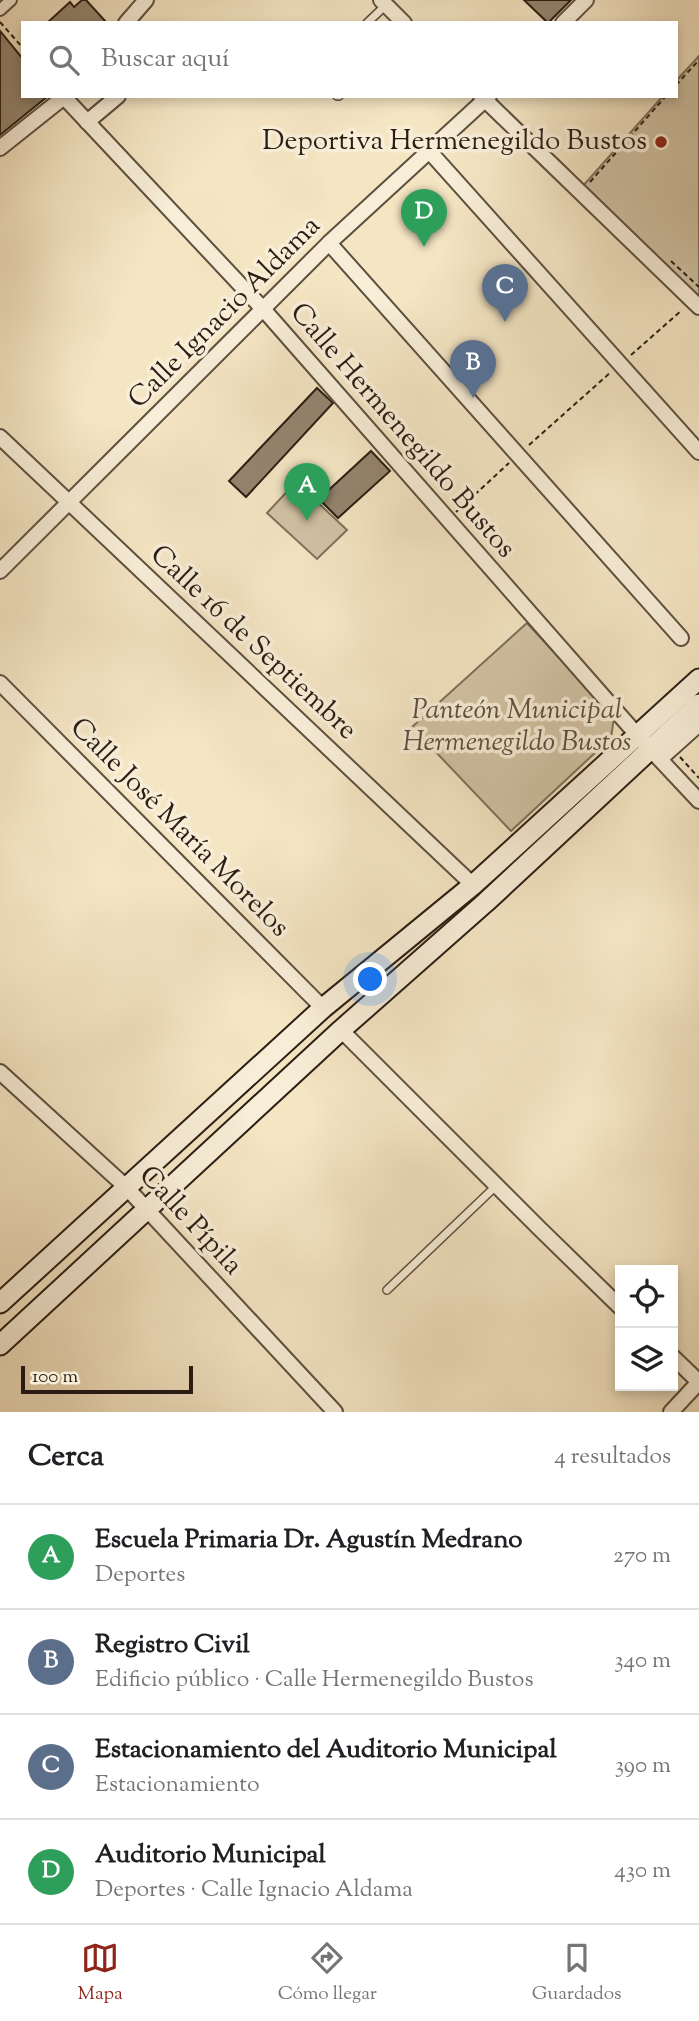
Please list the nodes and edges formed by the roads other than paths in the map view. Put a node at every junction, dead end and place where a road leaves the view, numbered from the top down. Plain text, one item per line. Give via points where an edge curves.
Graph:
1 (11, 0) edge
2 (146, 0) edge
3 (586, 0) edge
4 (383, 2) edge
5 (0, 10) edge
6 (126, 21) edge
7 (369, 21) edge
8 (402, 21) edge
9 (565, 21) edge
10 (63, 98) edge
11 (65, 98) edge
12 (115, 98) edge
13 (485, 98) edge
14 (87, 122) junction
15 (0, 148) edge
16 (430, 152) junction
17 (330, 243) junction
18 (697, 298) edge
19 (264, 310) junction
20 (0, 437) edge
21 (699, 452) edge
22 (69, 502) junction
23 (0, 571) edge
24 (681, 638) dead end
25 (699, 679) edge
26 (0, 683) edge
27 (699, 704) edge
28 (699, 724) edge
29 (650, 748) junction
30 (699, 801) edge
31 (473, 885) junction
32 (323, 1008) junction
33 (341, 1030) junction
34 (0, 1072) edge
35 (497, 1185) junction
36 (126, 1186) junction
37 (146, 1209) junction
38 (387, 1290) dead end
39 (615, 1302) edge
40 (0, 1303) edge
41 (0, 1345) edge
42 (678, 1362) edge
43 (699, 1382) edge
44 (335, 1412) edge
45 (671, 1412) edge

1 - 5 street
2 - 6 street
3 - 9 street
4 - 7 lane
4 - 8 street
10 - 15 street
11 - 14 street, Calle Hermenegildo Bustos
12 - 14 street
13 - 16 street, Calle Ignacio Aldama
13 - 18 street
14 - 19 street, Calle Hermenegildo Bustos
16 - 17 street, Calle Ignacio Aldama
16 - 21 street
17 - 19 street, Calle Ignacio Aldama
17 - 24 street
19 - 22 street, Calle Ignacio Aldama
19 - 29 street, Calle Hermenegildo Bustos
20 - 22 street, Calle 16 de Septiembre
22 - 23 street, Calle Ignacio Aldama
22 - 31 street, Calle 16 de Septiembre
25 - 29 main road
26 - 32 street, Calle José María Morelos
27 - 29 main road
28 - 29 street via 673,748
29 - 30 street, Calle Hermenegildo Bustos
29 - 31 main road
29 - 33 main road
31 - 32 main road
32 - 36 main road
33 - 35 street
33 - 37 main road
34 - 36 street, Calle Pípila
35 - 38 lane
35 - 39 street
36 - 37 street, Calle Pípila
36 - 40 main road
37 - 41 main road
37 - 44 street, Calle Pípila
42 - 43 street
43 - 45 street

